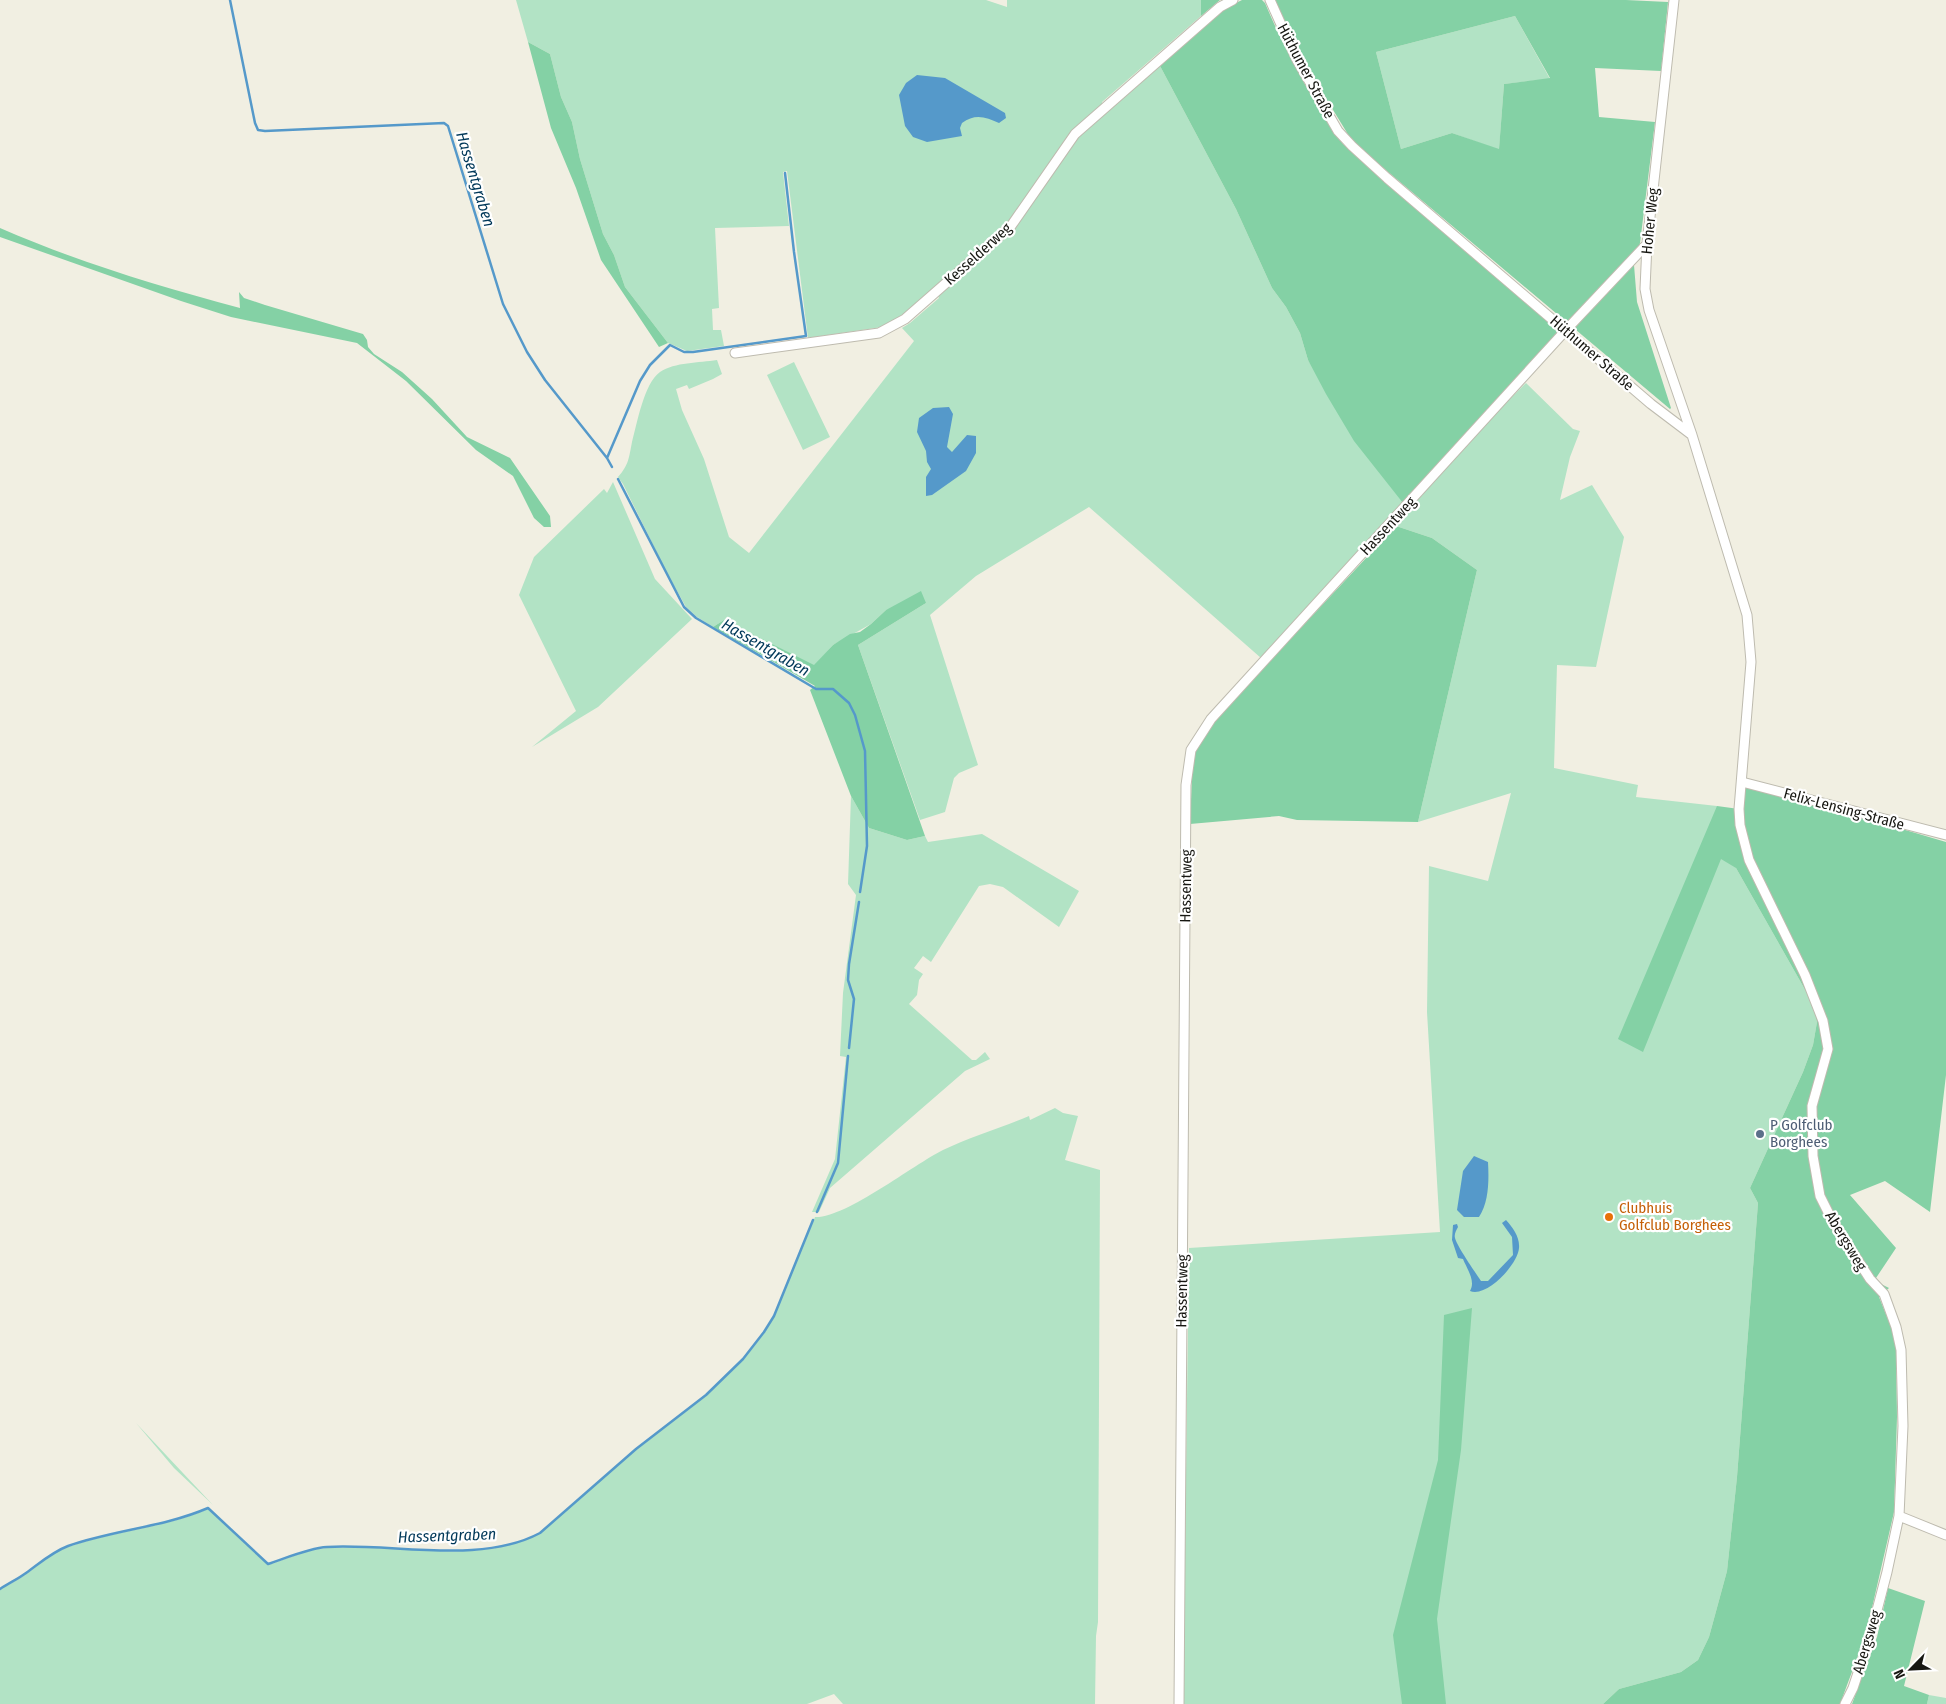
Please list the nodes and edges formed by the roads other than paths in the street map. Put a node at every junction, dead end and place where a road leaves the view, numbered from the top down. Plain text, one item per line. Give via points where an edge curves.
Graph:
1 (1233, 0) edge
2 (1270, 0) edge
3 (1674, 0) edge
4 (1647, 244) junction
5 (1566, 330) junction
6 (735, 352) dead end
7 (1692, 435) junction
8 (1742, 782) junction
9 (1946, 836) edge
10 (1899, 1516) junction
11 (1946, 1535) edge
12 (1179, 1704) edge
13 (1845, 1704) edge

1 - 6 street, Kesselderweg via 1220,7 1075,134 1011,226 905,319 879,333
2 - 5 street, Hüthumer Straße via 1297,60 1338,131 1387,178
3 - 4 street, Hoher Weg
4 - 5 street, Hassentweg
4 - 7 street, Hoher Weg via 1645,289 1649,310
5 - 7 street, Hüthumer Straße
5 - 12 street, Hassentweg via 1211,719 1191,750 1186,785
7 - 8 street via 1747,615 1751,662
8 - 9 street, Felix-Lensing-Straße
8 - 10 street, Abergsweg via 1740,825 1749,860 1805,975 1826,1034 1828,1049 1812,1106 1813,1156 1820,1196 1864,1271 1884,1294 1901,1350 1903,1426
10 - 11 street
10 - 13 street, Abergsweg via 1870,1637

